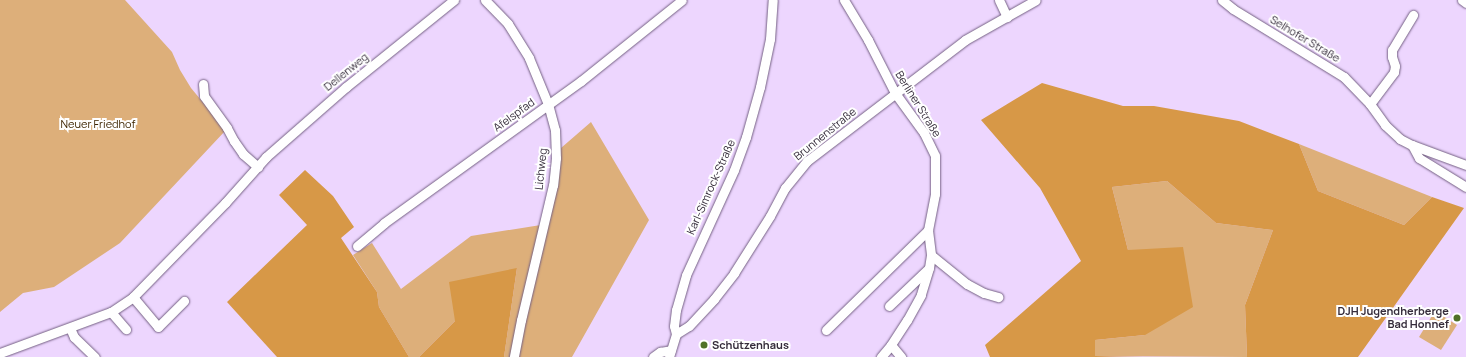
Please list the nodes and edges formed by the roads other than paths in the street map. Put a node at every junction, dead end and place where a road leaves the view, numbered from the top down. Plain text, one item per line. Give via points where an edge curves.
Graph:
1 (454, 0) edge
2 (485, 0) edge
3 (682, 0) edge
4 (773, 0) edge
5 (844, 0) edge
6 (998, 0) edge
7 (1036, 0) edge
8 (1222, 0) edge
9 (1462, 0) edge
10 (1466, 3) edge
11 (1413, 15) dead end
12 (1006, 17) junction
13 (203, 84) dead end
14 (894, 93) junction
15 (548, 104) junction
16 (1370, 104) junction
17 (1412, 145) junction
18 (1466, 165) edge
19 (258, 167) junction
20 (1466, 187) edge
21 (928, 230) junction
22 (357, 246) dead end
23 (931, 255) junction
24 (929, 268) junction
25 (998, 296) dead end
26 (133, 297) junction
27 (184, 301) dead end
28 (888, 306) dead end
29 (111, 312) junction
30 (70, 328) junction
31 (126, 329) dead end
32 (826, 330) dead end
33 (676, 334) junction
34 (891, 346) junction
35 (0, 353) edge
36 (670, 353) edge
37 (95, 357) edge
38 (514, 357) edge
39 (653, 357) edge
40 (881, 357) edge
41 (901, 357) edge

1 - 19 street, Dellenweg via 346,87
2 - 15 street, Lichweg via 508,24 529,58
3 - 15 street, Afelspfad via 582,81
4 - 33 street, Karl-Simrock-Straße via 770,40 760,87 734,170 686,275 676,310
5 - 14 street, Berliner Straße via 868,40
6 - 12 street
7 - 12 street, Brunnenstraße
8 - 16 street, Selhofer Straße via 1232,9 1344,77
9 - 10 street
11 - 16 street via 1392,50 1394,72
12 - 14 street, Brunnenstraße via 965,40
13 - 19 street via 204,96 234,141
14 - 21 street, Berliner Straße via 924,133 935,156 935,194
14 - 33 street, Brunnenstraße via 806,161 785,188 734,273 689,326
15 - 22 street, Afelspfad via 384,223
15 - 38 street, Lichweg via 555,130 556,158 553,185
16 - 17 street, Selhofer Straße via 1385,125
17 - 18 street
17 - 20 street, Selhofer Straße via 1419,158
19 - 26 street, Dellenweg
21 - 23 street, Berliner Straße
21 - 32 street
23 - 24 street, Berliner Straße
23 - 25 street via 967,284 984,293
24 - 28 street
24 - 34 street, Berliner Straße via 921,295
26 - 27 street via 158,327
26 - 29 street, Dellenweg
29 - 30 street, Dellenweg
29 - 31 street
30 - 35 street, Dellenweg
30 - 37 street via 74,337
33 - 36 street, Karl-Simrock-Straße
34 - 40 street, Berliner Straße
34 - 41 street
36 - 39 street via 660,352

